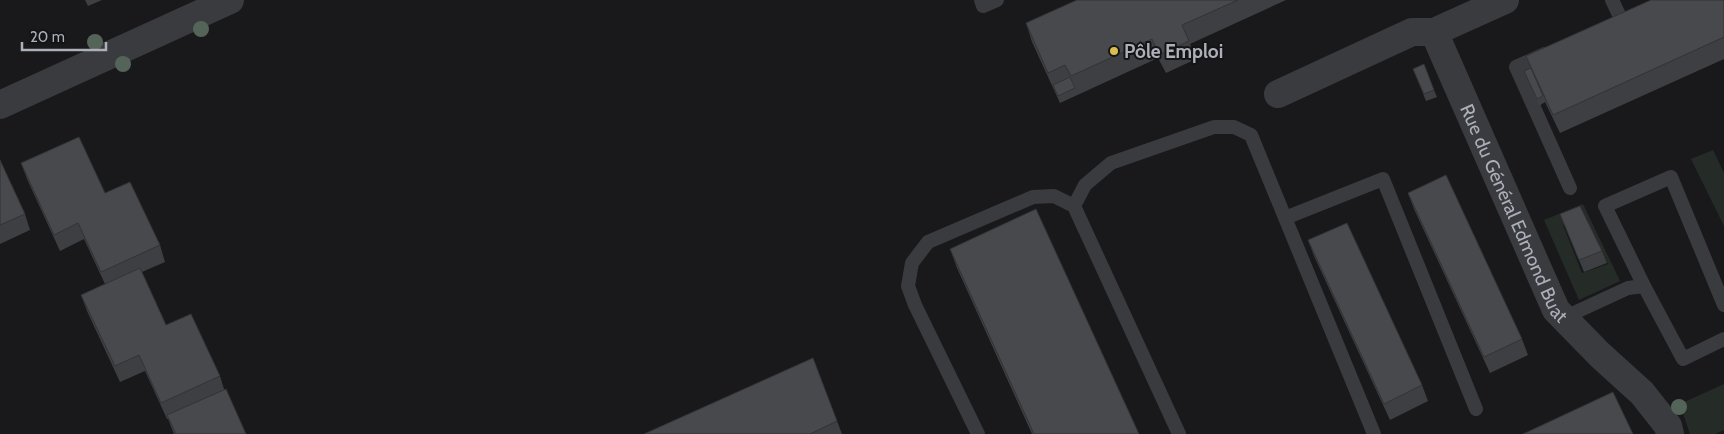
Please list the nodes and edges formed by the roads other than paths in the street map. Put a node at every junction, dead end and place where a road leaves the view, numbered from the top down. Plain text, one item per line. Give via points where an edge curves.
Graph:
1 (230, 0) edge
2 (981, 0) edge
3 (997, 0) edge
4 (1505, 0) edge
5 (1612, 0) edge
6 (1621, 20) edge
7 (1434, 32) junction
8 (1560, 47) edge
9 (1278, 94) dead end
10 (0, 105) edge
11 (1570, 188) dead end
12 (1074, 206) junction
13 (1285, 218) junction
14 (1644, 286) junction
15 (1724, 305) edge
16 (1563, 318) junction
17 (1724, 339) edge
18 (1476, 409) dead end
19 (978, 434) edge
20 (1179, 434) edge
21 (1374, 434) edge
22 (1670, 434) edge

1 - 10 street
2 - 3 lane via 984,6
4 - 7 street
5 - 6 lane
7 - 9 street via 1412,32
7 - 16 street, Rue du Général Edmond Buat via 1556,310
8 - 11 lane via 1516,67
12 - 13 lane via 1085,185 1111,163 1214,127 1234,127 1251,135
12 - 19 lane via 1054,196 1033,197 928,242 912,263 908,286 915,305
12 - 20 lane
13 - 18 lane via 1383,179
13 - 21 lane
14 - 15 lane via 1605,206 1671,177
14 - 16 lane via 1628,288
14 - 17 lane via 1683,359
16 - 22 street, Rue du Général Edmond Buat via 1642,393 1668,426

